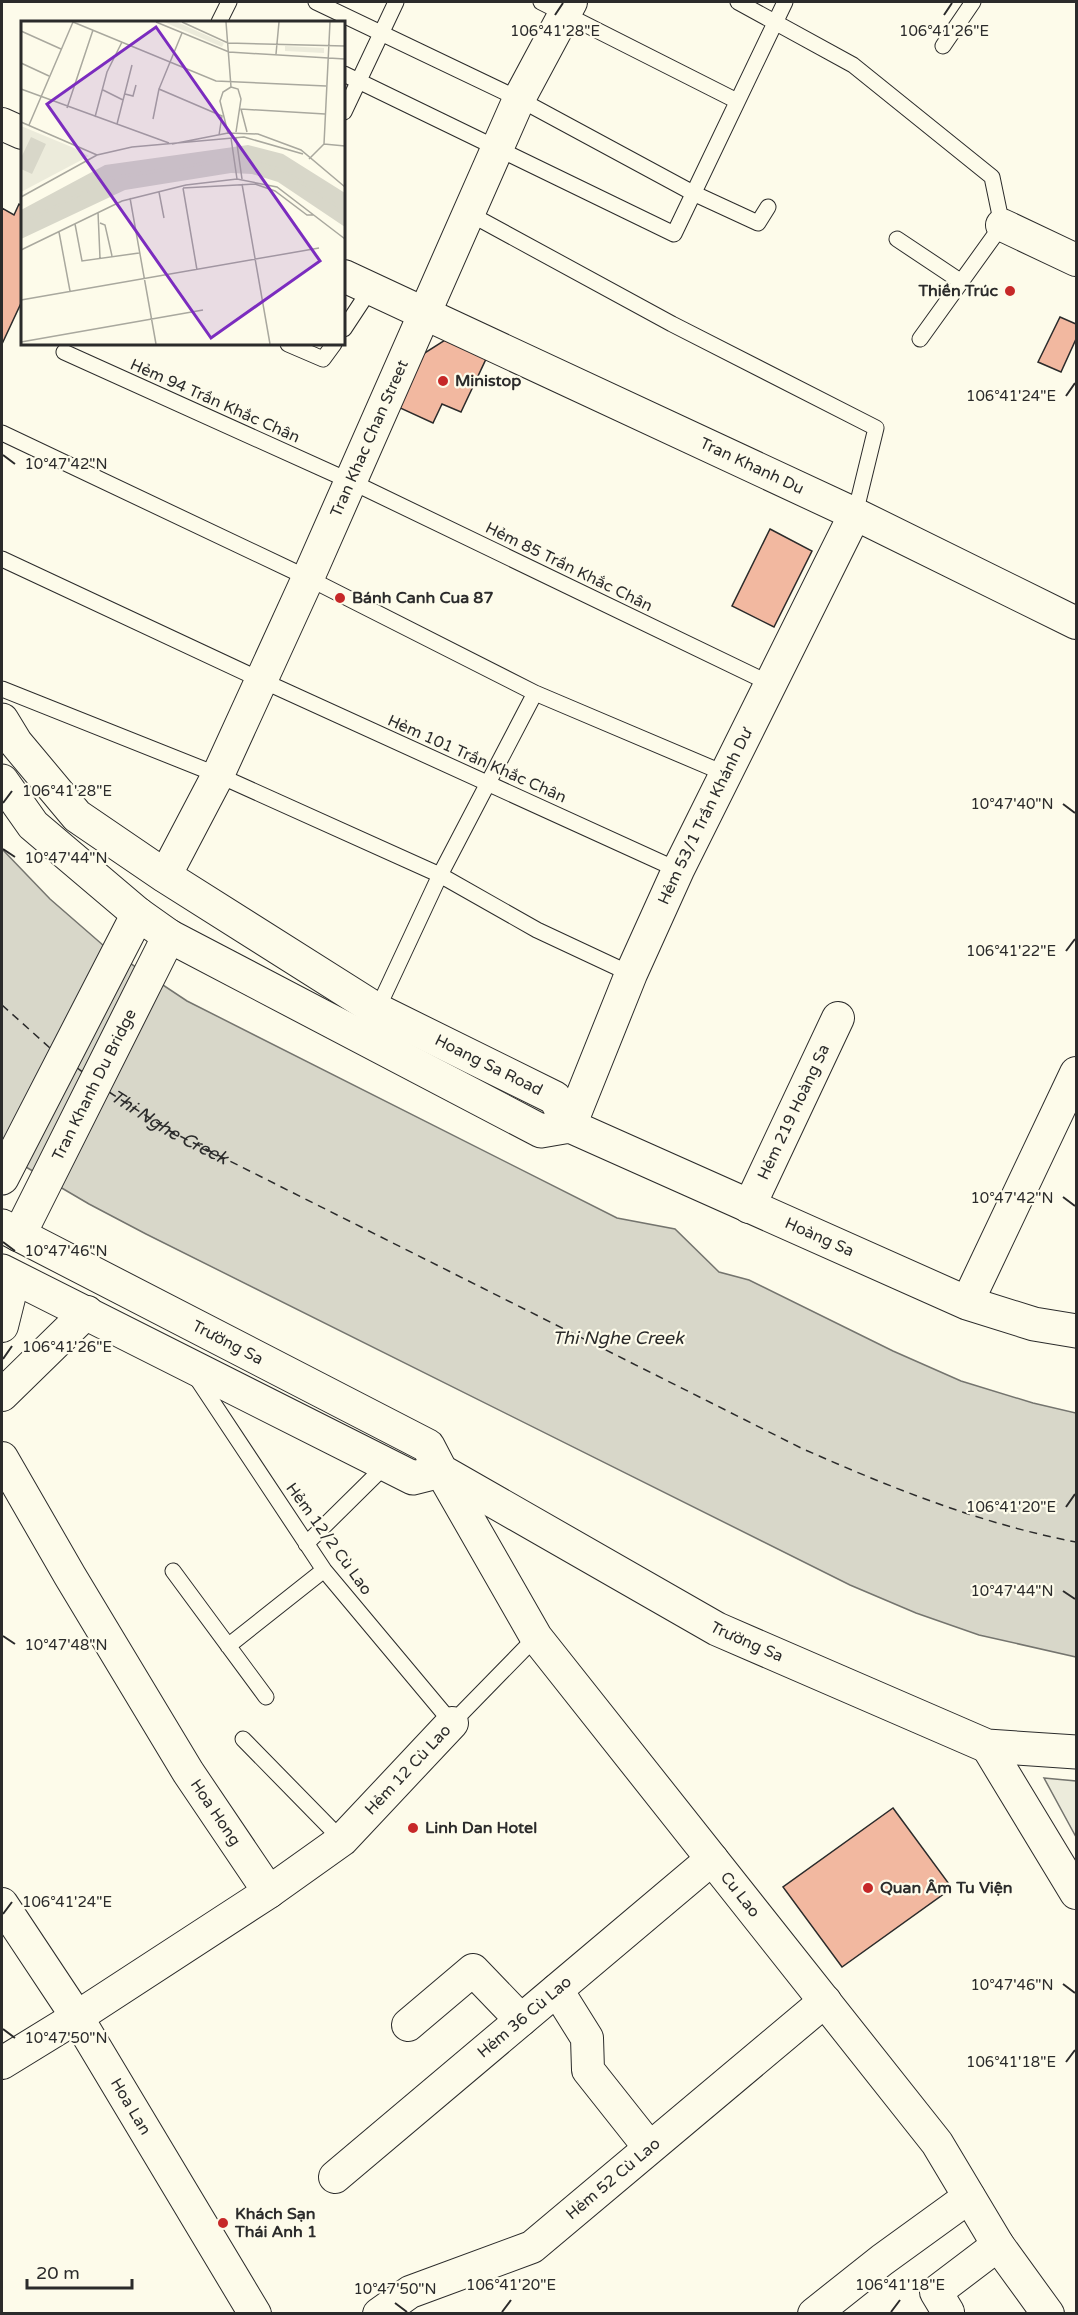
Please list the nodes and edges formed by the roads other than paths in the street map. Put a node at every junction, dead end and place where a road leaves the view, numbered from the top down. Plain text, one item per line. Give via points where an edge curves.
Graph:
1 (230, 2) edge
2 (316, 2) edge
3 (396, 2) edge
4 (738, 2) edge
5 (785, 2) edge
6 (973, 2) edge
7 (560, 5) edge
8 (224, 21) edge
9 (775, 21) junction
10 (380, 33) junction
11 (943, 46) dead end
12 (351, 77) edge
13 (519, 99) junction
14 (736, 101) junction
15 (345, 107) edge
16 (2, 124) edge
17 (21, 133) edge
18 (497, 147) junction
19 (693, 193) junction
20 (768, 207) dead end
21 (470, 214) junction
22 (1002, 225) junction
23 (897, 239) dead end
24 (1077, 260) edge
25 (960, 281) junction
26 (357, 282) edge
27 (426, 313) junction
28 (345, 325) edge
29 (920, 339) dead end
30 (290, 345) edge
31 (333, 345) edge
32 (64, 352) dead end
33 (2, 433) edge
34 (352, 482) junction
35 (855, 514) junction
36 (2, 559) edge
37 (308, 578) junction
38 (1077, 623) edge
39 (261, 680) junction
40 (771, 684) junction
41 (2, 689) edge
42 (535, 693) junction
43 (2, 720) edge
44 (726, 774) junction
45 (218, 775) junction
46 (2, 781) edge
47 (486, 784) junction
48 (678, 870) junction
49 (440, 875) junction
50 (165, 876) junction
51 (138, 914) junction
52 (169, 936) junction
53 (631, 974) junction
54 (377, 1010) junction
55 (838, 1018) dead end
56 (1077, 1073) edge
57 (570, 1126) junction
58 (2, 1178) edge
59 (749, 1207) junction
60 (10, 1231) edge
61 (8, 1275) edge
62 (967, 1303) junction
63 (87, 1312) junction
64 (2, 1326) edge
65 (1077, 1331) edge
66 (189, 1367) junction
67 (2, 1395) edge
68 (2, 1458) edge
69 (386, 1465) junction
70 (441, 1471) junction
71 (306, 1544) junction
72 (324, 1570) junction
73 (173, 1571) dead end
74 (536, 1637) junction
75 (228, 1646) junction
76 (266, 1697) dead end
77 (452, 1723) junction
78 (243, 1739) dead end
79 (987, 1746) junction
80 (1077, 1752) edge
81 (342, 1840) junction
82 (712, 1859) junction
83 (269, 1892) junction
84 (1077, 1893) edge
85 (2, 1904) edge
86 (557, 1990) junction
87 (825, 2001) junction
88 (77, 2017) junction
89 (521, 2020) junction
90 (408, 2025) dead end
91 (2, 2063) edge
92 (649, 2147) junction
93 (335, 2177) dead end
94 (969, 2197) junction
95 (998, 2245) junction
96 (948, 2312) dead end
97 (255, 2313) edge
98 (379, 2313) edge
99 (814, 2313) edge
100 (1048, 2313) edge

1 - 8 lane
2 - 10 lane
3 - 10 lane
4 - 9 lane
5 - 9 lane
6 - 11 lane
7 - 13 street, Tran Khac Chan Street
7 - 14 lane
9 - 14 lane
9 - 22 lane via 853,65 992,177
10 - 12 lane
10 - 13 lane
12 - 15 lane
12 - 18 lane
13 - 18 street, Tran Khac Chan Street
13 - 19 lane
14 - 19 lane
16 - 17 street
18 - 19 lane via 674,234
18 - 21 street, Tran Khac Chan Street
19 - 20 lane via 758,223
21 - 27 street, Tran Khac Chan Street
21 - 35 lane via 672,324 876,428
22 - 24 street
22 - 25 lane
23 - 25 lane
25 - 29 lane
26 - 27 street, Tran Khanh Du
26 - 28 lane
27 - 34 street, Tran Khac Chan Street
27 - 35 street, Tran Khanh Du
30 - 31 lane via 323,359
32 - 34 lane, Hẻm 94 Trần Khắc Chân
33 - 37 lane
34 - 37 street, Tran Khac Chan Street
34 - 40 lane, Hẻm 85 Trần Khắc Chân
35 - 38 street, Tran Khanh Du
35 - 40 street, Hẻm 53/1 Trần Khánh Dư
36 - 39 lane, Hẻm 101 Trần Khắc Chân
37 - 39 street, Tran Khac Chan Street
37 - 42 lane
39 - 45 street, Tran Khac Chan Street
39 - 47 lane, Hẻm 101 Trần Khắc Chân
40 - 44 street, Hẻm 53/1 Trần Khánh Dư
41 - 45 lane
42 - 44 lane
42 - 47 lane
43 - 50 street, Hoang Sa Road via 16,743 77,816
44 - 48 street, Hẻm 53/1 Trần Khánh Dư
45 - 49 lane
45 - 50 street, Tran Khac Chan Street
46 - 51 street, Hoang Sa Road via 33,825
47 - 48 lane, Hẻm 101 Trần Khắc Chân
47 - 49 lane
48 - 53 street, Hẻm 53/1 Trần Khánh Dư
49 - 53 lane via 537,930
49 - 54 lane
50 - 54 street, Hoang Sa Road
51 - 52 street, Hoang Sa Road
51 - 58 street
52 - 57 street, Hoang Sa Road via 540,1131
52 - 60 street, Tran Khanh Du Bridge
53 - 57 street, Hẻm 53/1 Trần Khánh Dư
54 - 57 street, Hoang Sa Road via 555,1098
55 - 59 street, Hẻm 219 Hoàng Sa
56 - 62 street
57 - 59 street, Hoàng Sa
59 - 62 street, Hoàng Sa
60 - 70 street, Trường Sa via 428,1446
61 - 63 street
61 - 64 street
62 - 65 street, Hoàng Sa via 1034,1324
63 - 66 street
63 - 67 street
66 - 69 street
66 - 71 lane, Hẻm 12/2 Cù Lao
68 - 83 street, Hoa Hong via 188,1772
69 - 70 street via 413,1478
69 - 71 lane
70 - 74 street, Cu Lao
70 - 79 street, Trường Sa via 717,1629
71 - 72 lane, Hẻm 12/2 Cù Lao
72 - 75 lane
72 - 77 lane, Hẻm 12/2 Cù Lao
73 - 75 lane
74 - 77 lane, Hẻm 12 Cù Lao
74 - 82 street, Cu Lao
75 - 76 lane
77 - 81 street, Hẻm 12 Cù Lao
78 - 81 lane
79 - 80 street, Trường Sa
79 - 84 street
81 - 83 street, Hẻm 12 Cù Lao
82 - 86 street, Hẻm 36 Cù Lao
82 - 87 street, Cu Lao
83 - 88 street
85 - 88 street, Hoa Lan
86 - 89 street, Hẻm 36 Cù Lao
86 - 92 street via 587,2038 588,2070
87 - 92 street, Hẻm 52 Cù Lao
87 - 94 street, Cu Lao via 937,2143
88 - 91 street
88 - 97 street, Hoa Lan
89 - 90 street via 472,1970
89 - 93 street, Hẻm 36 Cù Lao
92 - 98 street, Hẻm 52 Cù Lao via 532,2247 410,2292
94 - 95 street, Cu Lao
94 - 99 street
95 - 96 street via 936,2292
95 - 100 street, Cu Lao

